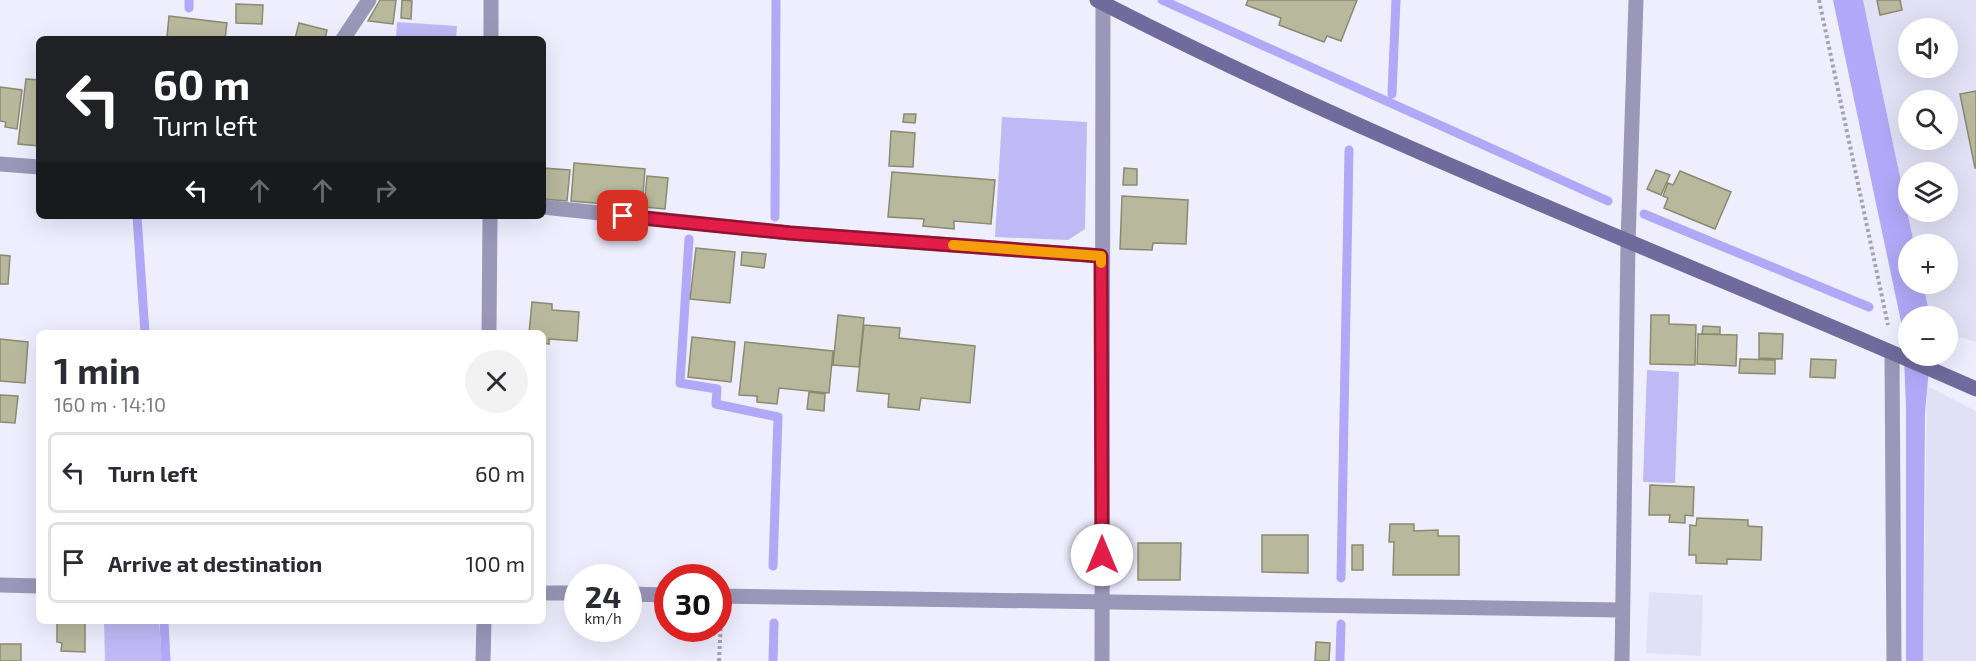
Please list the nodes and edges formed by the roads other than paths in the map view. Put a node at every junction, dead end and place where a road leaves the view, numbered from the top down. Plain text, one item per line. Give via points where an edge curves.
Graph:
1 (369, 0) edge
2 (491, 0) edge
3 (1636, 0) edge
4 (1101, 1) edge
5 (345, 36) edge
6 (491, 36) edge
7 (0, 164) edge
8 (36, 167) edge
9 (546, 207) edge
10 (490, 219) edge
11 (1628, 243) junction
12 (1101, 256) junction
13 (489, 330) edge
14 (1892, 355) junction
15 (1976, 389) edge
16 (0, 585) edge
17 (36, 586) edge
18 (546, 593) edge
19 (564, 593) edge
20 (732, 596) edge
21 (1102, 601) junction
22 (1622, 610) junction
23 (484, 624) edge
24 (483, 661) edge
25 (1102, 661) edge
26 (1622, 661) edge
27 (1894, 661) edge

1 - 5 street
2 - 6 street
3 - 11 street
4 - 11 street via 1249,76
4 - 12 street
7 - 8 street
9 - 12 street via 790,233
10 - 13 street
11 - 14 street
11 - 22 street
12 - 21 street
14 - 15 street
14 - 27 street
16 - 17 street
18 - 19 street
20 - 21 street
21 - 22 street
21 - 25 street
22 - 26 street
23 - 24 street

